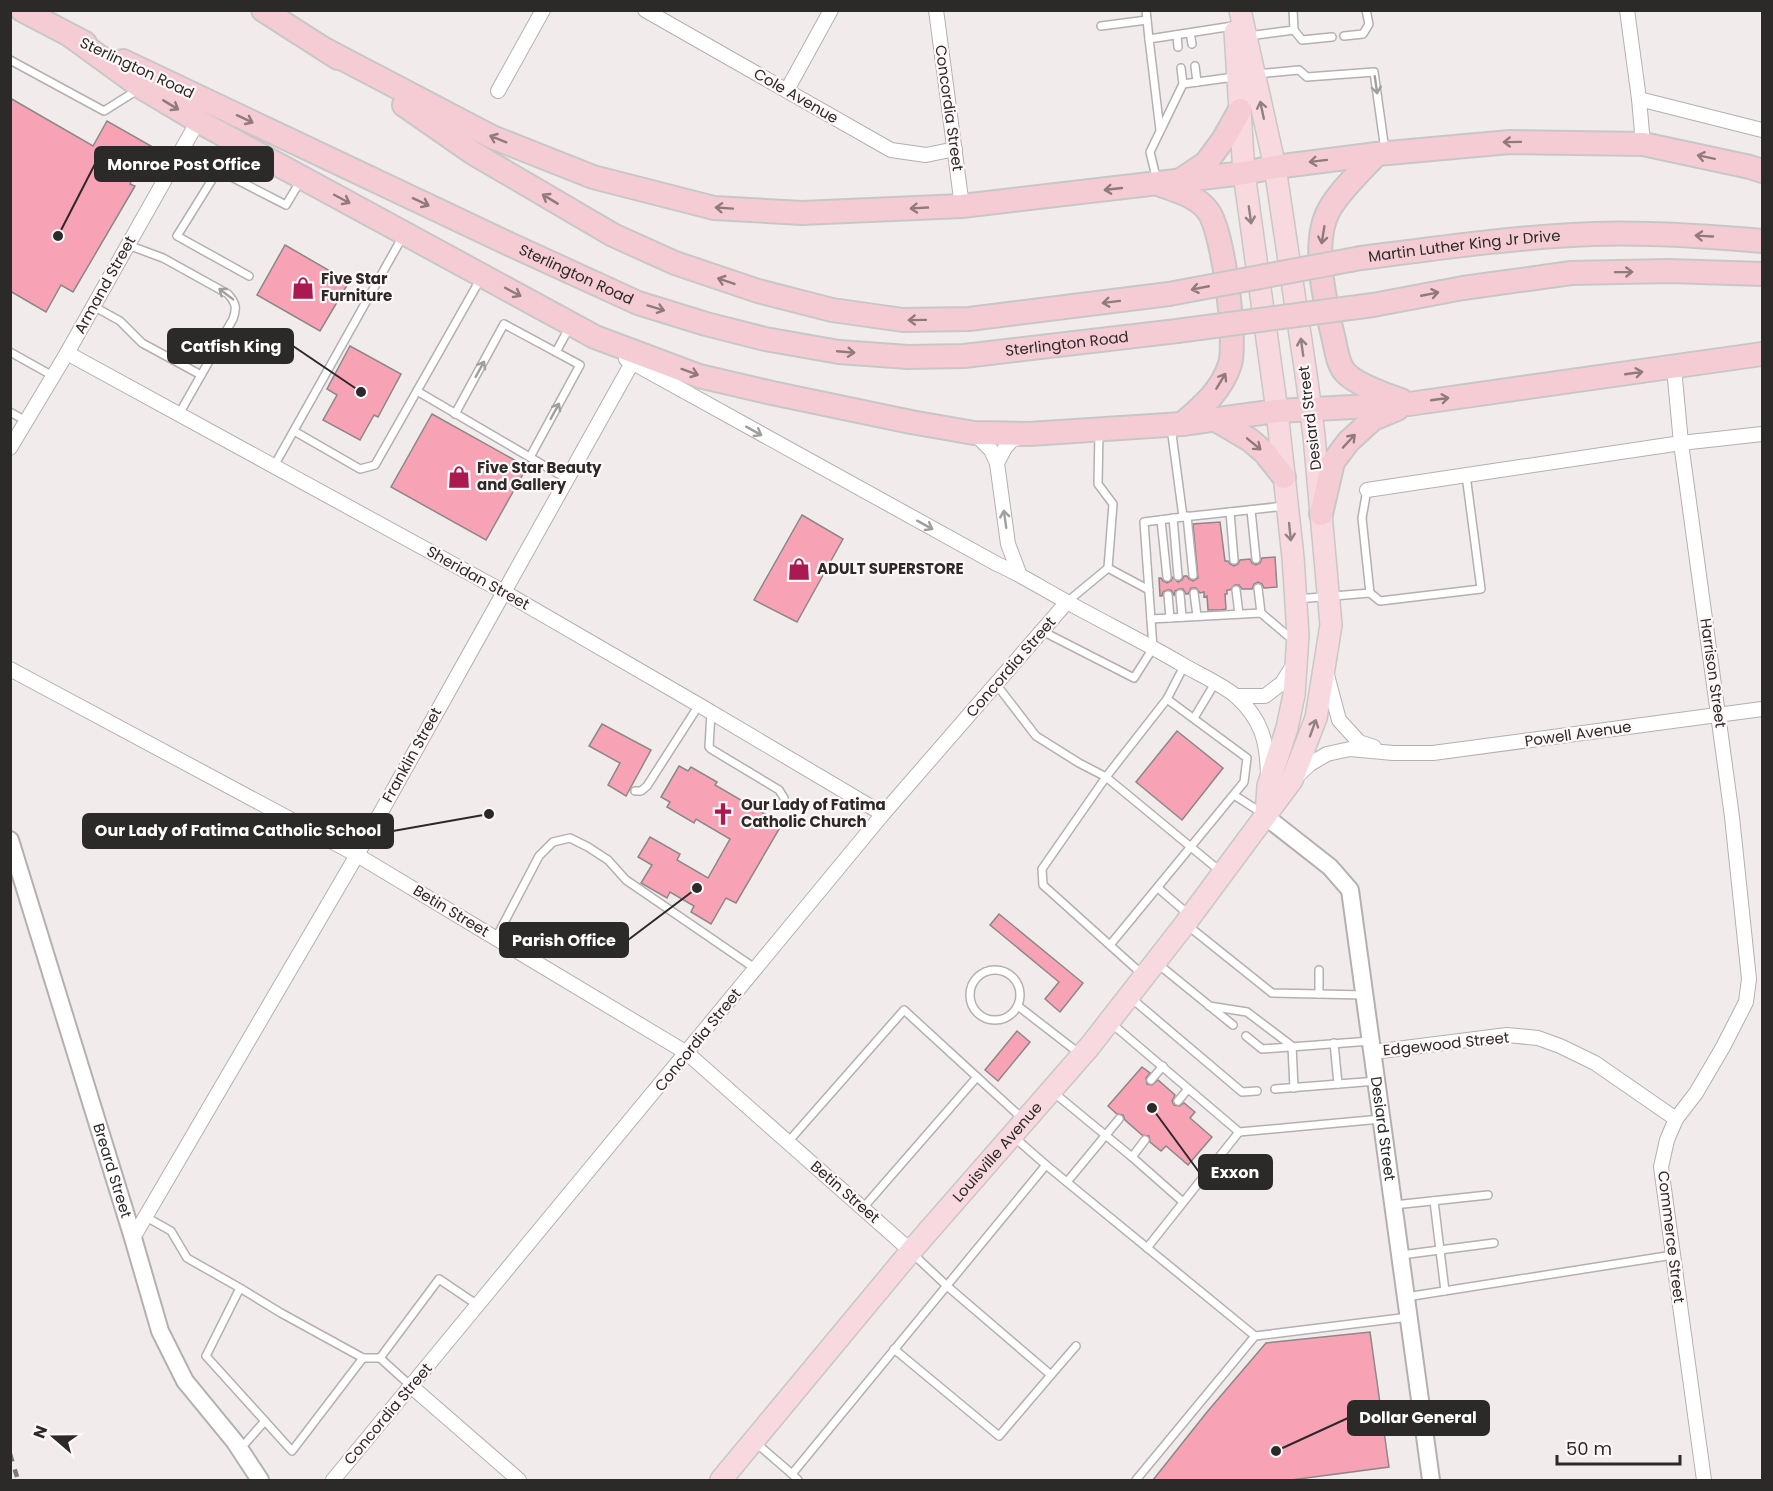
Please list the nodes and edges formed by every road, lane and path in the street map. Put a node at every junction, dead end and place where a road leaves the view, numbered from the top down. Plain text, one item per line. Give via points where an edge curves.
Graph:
1 (22, 10) edge
2 (262, 10) edge
3 (543, 10) edge
4 (645, 10) edge
5 (831, 10) edge
6 (936, 10) edge
7 (1146, 10) edge
8 (1293, 10) edge
9 (1366, 10) edge
10 (1627, 10) edge
11 (1147, 20) junction
12 (1239, 21) edge
13 (1101, 26) dead end
14 (1294, 30) junction
15 (1190, 33) junction
16 (1177, 35) junction
17 (71, 36) junction
18 (1344, 36) dead end
19 (1332, 37) dead end
20 (1149, 39) junction
21 (1192, 44) dead end
22 (1178, 46) dead end
23 (326, 50) junction
24 (10, 60) edge
25 (1195, 66) dead end
26 (1181, 68) dead end
27 (1246, 75) junction
28 (1197, 82) junction
29 (1183, 84) junction
30 (141, 87) junction
31 (787, 90) junction
32 (498, 91) dead end
33 (1639, 99) junction
34 (1240, 110) junction
35 (198, 121) junction
36 (1160, 130) junction
37 (1762, 130) edge
38 (1643, 144) junction
39 (955, 149) junction
40 (1382, 153) junction
41 (1275, 167) junction
42 (1762, 171) edge
43 (1244, 173) junction
44 (303, 178) junction
45 (1168, 182) junction
46 (962, 206) junction
47 (404, 233) junction
48 (1762, 241) edge
49 (128, 245) junction
50 (1762, 274) edge
51 (249, 276) dead end
52 (483, 276) junction
53 (93, 306) junction
54 (572, 324) junction
55 (595, 337) junction
56 (10, 352) edge
57 (556, 352) junction
58 (67, 353) junction
59 (1762, 354) edge
60 (632, 363) junction
61 (1674, 368) junction
62 (201, 375) junction
63 (53, 376) junction
64 (417, 391) junction
65 (1409, 404) junction
66 (1311, 409) junction
67 (1277, 411) junction
68 (10, 412) edge
69 (179, 414) junction
70 (455, 414) junction
71 (1216, 420) junction
72 (27, 421) junction
73 (1176, 424) junction
74 (1099, 429) junction
75 (294, 431) junction
76 (974, 433) junction
77 (1029, 434) junction
78 (1762, 434) edge
79 (1681, 443) junction
80 (10, 448) edge
81 (530, 457) junction
82 (997, 463) junction
83 (274, 466) junction
84 (1466, 475) junction
85 (1284, 477) junction
86 (567, 479) junction
87 (1367, 490) joint
88 (1287, 506) junction
89 (1251, 510) junction
90 (1230, 512) junction
91 (1321, 514) junction
92 (1185, 516) junction
93 (1173, 518) junction
94 (1161, 520) junction
95 (1256, 558) dead end
96 (1234, 560) dead end
97 (1108, 568) junction
98 (1019, 573) junction
99 (1193, 575) dead end
100 (1178, 576) dead end
101 (1167, 577) dead end
102 (1258, 588) dead end
103 (1149, 590) junction
104 (1236, 590) dead end
105 (504, 592) junction
106 (1194, 593) dead end
107 (1370, 593) junction
108 (1180, 594) dead end
109 (1168, 595) dead end
110 (1329, 597) junction
111 (1296, 599) junction
112 (1067, 602) junction
113 (1261, 613) junction
114 (1239, 614) junction
115 (1197, 616) junction
116 (1182, 617) junction
117 (1170, 618) junction
118 (1151, 619) junction
119 (1042, 631) junction
120 (1153, 648) junction
121 (1298, 650) junction
122 (1185, 666) junction
123 (1324, 667) junction
124 (10, 669) edge
125 (1215, 683) junction
126 (996, 684) junction
127 (1236, 696) junction
128 (1167, 699) junction
129 (705, 709) junction
130 (1762, 709) edge
131 (1718, 715) junction
132 (1194, 718) junction
133 (1393, 753) junction
134 (1106, 777) junction
135 (1292, 780) junction
136 (1268, 786) junction
137 (635, 791) dead end
138 (1234, 795) junction
139 (784, 798) dead end
140 (883, 814) junction
141 (1266, 816) junction
142 (10, 840) edge
143 (1191, 846) junction
144 (357, 855) junction
145 (1223, 873) junction
146 (1158, 888) junction
147 (1188, 920) junction
148 (496, 938) junction
149 (1110, 945) junction
150 (756, 969) junction
151 (1150, 969) junction
152 (1319, 970) dead end
153 (1756, 978) edge
154 (1319, 994) junction
155 (1365, 995) junction
156 (1129, 997) junction
157 (1018, 1006) junction
158 (1209, 1006) junction
159 (1109, 1022) junction
160 (1233, 1025) dead end
161 (1246, 1036) dead end
162 (1334, 1043) junction
163 (1372, 1046) junction
164 (1292, 1047) junction
165 (687, 1053) junction
166 (1082, 1055) junction
167 (1163, 1066) junction
168 (977, 1077) junction
169 (1151, 1080) dead end
170 (1377, 1081) junction
171 (1338, 1084) junction
172 (1294, 1088) junction
173 (1188, 1089) junction
174 (1275, 1089) dead end
175 (1051, 1090) junction
176 (1257, 1091) dead end
177 (1178, 1101) dead end
178 (1119, 1119) dead end
179 (1382, 1119) junction
180 (1676, 1119) junction
181 (1018, 1128) junction
182 (1239, 1132) junction
183 (1105, 1135) junction
184 (1145, 1140) dead end
185 (788, 1142) junction
186 (1132, 1157) junction
187 (1046, 1165) junction
188 (1067, 1182) junction
189 (1488, 1195) dead end
190 (1434, 1201) junction
191 (1184, 1202) junction
192 (1394, 1205) junction
193 (863, 1208) junction
194 (146, 1216) junction
195 (133, 1238) junction
196 (1494, 1243) dead end
197 (1147, 1248) junction
198 (911, 1251) junction
199 (1440, 1251) junction
200 (1401, 1255) junction
201 (1673, 1255) junction
202 (947, 1286) junction
203 (240, 1288) junction
204 (1444, 1291) junction
205 (1406, 1297) junction
206 (479, 1306) junction
207 (1409, 1317) junction
208 (1255, 1336) junction
209 (1076, 1346) dead end
210 (894, 1349) junction
211 (363, 1358) junction
212 (380, 1358) junction
213 (1051, 1375) junction
214 (412, 1387) junction
215 (265, 1421) junction
216 (754, 1441) junction
217 (240, 1450) junction
218 (792, 1474) junction
219 (260, 1480) edge
220 (333, 1480) edge
221 (519, 1480) edge
222 (721, 1480) edge
223 (798, 1480) edge
224 (1136, 1480) edge
225 (1431, 1480) edge
226 (1704, 1480) edge

1 - 17 highway, Sterlington Road
2 - 23 highway
3 - 32 street
4 - 31 street, Cole Avenue
5 - 31 street
6 - 39 street, Concordia Street
7 - 11 lane
8 - 14 lane
9 - 18 lane via 1369,24 1363,34
10 - 33 street
11 - 13 lane
11 - 20 lane
12 - 14 lane
12 - 15 lane
12 - 27 main road, Desiard Street
14 - 19 lane via 1302,40
15 - 16 lane
15 - 21 lane
16 - 20 lane
16 - 22 lane
17 - 30 highway
17 -> 50 highway, Sterlington Road, bridge via 638,303 765,339 839,352 964,357 1373,305 1571,273
20 - 36 lane
46 -> 23 highway via 802,213 714,208 593,177 492,138
48 -> 23 highway, Martin Luther King Jr Drive, bridge via 1702,235 1593,234 1477,243 1361,258 1169,294 969,319 903,320 832,310 758,291 675,264 613,235 473,153
24 - 30 lane via 104,111
25 - 28 lane
26 - 29 lane
27 - 28 lane
27 - 34 main road, Desiard Street
27 -> 40 lane via 1299,70 1307,76 1374,72
41 -> 27 main road, Desiard Street
28 - 29 lane
29 - 36 lane
30 -> 35 highway
31 - 39 street, Cole Avenue via 891,150 926,156
33 - 37 street
33 - 38 street
34 - 43 main road, Desiard Street
34 - 45 highway via 1206,163
35 - 44 highway
35 - 49 street, Armand Street
36 - 45 lane via 1150,152
38 -> 40 highway via 1510,142
42 -> 38 highway
39 - 46 street, Concordia Street
40 -> 41 highway
40 -> 65 highway via 1329,210 1321,237 1323,292 1337,355 1345,372 1368,388
41 - 43 highway
66 -> 41 main road, Desiard Street
43 - 45 highway
43 -> 67 main road, Desiard Street
44 -> 47 highway
44 - 51 lane via 286,205 218,170 177,236
45 -> 46 highway
73 -> 45 highway via 1206,403 1223,380 1233,346 1219,237 1209,211
47 - 52 highway
47 - 75 lane
49 - 53 street, Armand Street
62 -> 49 lane via 233,319 235,302 192,273
52 -> 54 highway
52 - 64 lane
53 - 58 street, Armand Street
53 - 62 lane via 120,321 142,343
54 - 55 highway
54 - 57 lane
55 - 60 street
55 -> 76 highway via 699,376
56 - 63 lane
70 -> 57 lane via 504,324
81 -> 57 lane via 580,365
58 - 63 street, Armand Street
58 - 69 street, Sheridan Street
59 - 61 highway
60 - 86 street, Franklin Street
60 -> 98 street
65 -> 61 highway
61 - 79 street, Harrison Street
62 - 69 lane
63 - 72 street, Armand Street
64 - 70 lane
64 - 75 lane via 375,465 360,469
65 - 66 highway
91 -> 65 highway via 1333,462 1348,442 1373,419
66 - 67 highway
66 - 91 main road, Desiard Street
67 - 71 highway
67 - 85 main road, Desiard Street
68 - 72 lane
69 - 83 street, Sheridan Street
70 - 81 lane
71 - 73 highway
71 -> 85 highway via 1250,440
72 - 80 street, Armand Street
73 - 74 highway
73 - 92 lane
74 - 77 highway
74 - 97 lane via 1098,484 1113,504
75 - 83 lane
76 - 77 highway
76 - 82 street via 992,450
77 - 82 street via 1012,440
78 - 79 street
79 - 84 street
79 - 131 street, Harrison Street
81 - 86 lane
98 -> 82 street via 1008,544
83 - 105 street, Sheridan Street
84 - 87 street
84 - 107 lane via 1481,589 1380,601
85 - 88 main road, Desiard Street
86 - 105 street, Franklin Street
87 - 107 lane via 1362,518
88 - 89 lane
88 -> 111 main road, Desiard Street
89 - 90 lane
89 - 95 lane
90 - 92 lane
90 - 96 lane
91 - 110 main road, Desiard Street
92 - 93 lane
92 - 99 lane
93 - 94 lane
93 - 100 lane
94 - 101 lane
94 - 103 lane via 1144,522
97 - 103 lane
97 - 112 lane
98 - 112 street
102 - 113 lane
103 - 118 lane
104 - 114 lane
105 - 129 street, Sheridan Street
105 - 144 street, Franklin Street
106 - 115 lane
107 - 110 lane
108 - 116 lane
109 - 117 lane
110 - 111 lane
110 - 123 main road, Desiard Street via 1331,625
111 - 121 main road, Desiard Street
112 - 119 street, Concordia Street
112 - 120 street
113 - 114 lane
113 - 121 lane
114 - 115 lane
115 - 116 lane
116 - 117 lane
117 - 118 lane
118 - 120 lane
119 - 120 lane via 1134,678
119 - 126 street, Concordia Street
120 - 122 street
121 - 127 street via 1291,671 1272,692 1257,697
121 - 136 main road, Desiard Street via 1287,728
122 - 125 street
122 - 128 lane
123 - 133 street, Powell Avenue via 1339,720 1359,742
135 -> 123 main road, Desiard Street via 1316,718
124 - 144 street, Betin Street
125 - 127 street
125 - 132 lane
126 - 134 lane via 1036,736
126 - 140 street, Concordia Street
127 - 136 street via 1263,734
128 - 132 lane
128 - 134 lane
129 - 137 lane via 647,786
129 - 139 lane via 709,747 779,790
129 - 140 street, Sheridan Street
130 - 131 street, Powell Avenue
131 - 133 street, Powell Avenue via 1433,753
131 - 153 street, Harrison Street
132 - 138 lane via 1247,758 1244,782
133 - 135 street, Powell Avenue via 1350,749 1327,754
134 - 143 lane
134 - 149 lane via 1042,869 1043,885
135 - 141 main road, Desiard Street
136 - 141 main road, Desiard Street
138 - 141 lane
138 - 143 lane
140 - 150 street, Concordia Street
141 - 145 main road, Louisville Avenue
141 - 155 street, Desiard Street via 1330,867 1350,890
142 - 195 street, Breard Street
143 - 145 lane
143 - 146 lane
144 - 148 street, Betin Street
144 - 194 street, Franklin Street
145 - 147 main road, Louisville Avenue
146 - 147 lane
146 - 149 lane
147 - 151 main road, Louisville Avenue
147 - 154 lane via 1272,993
148 - 150 lane via 539,856 553,842 570,838 608,860 626,880
148 - 165 street, Betin Street
149 - 151 lane
150 - 165 street, Concordia Street
151 - 156 main road, Louisville Avenue
151 - 158 lane
152 - 154 lane
153 - 180 street, Commerce Street via 1723,1047
154 - 155 lane
155 - 163 street, Desiard Street
156 - 159 main road, Louisville Avenue
156 - 176 lane via 1242,1092
157 - 157 lane via 1018,984 1007,973 985,972 973,984 971,1001 981,1016 1006,1018
157 - 166 lane
158 - 160 lane
158 - 164 lane via 1247,1012
159 - 166 main road, Louisville Avenue
159 - 167 lane
161 - 164 lane via 1262,1049
162 - 163 lane
162 - 164 lane
162 - 171 lane
163 - 170 street, Desiard Street
163 - 180 street, Edgewood Street via 1507,1035 1538,1038 1595,1063
164 - 172 lane
165 - 185 street, Betin Street
165 - 206 street, Concordia Street
166 - 175 main road, Louisville Avenue
167 - 169 lane
167 - 173 lane
168 - 181 lane
168 - 185 lane via 904,1010
168 - 193 lane
170 - 171 lane
170 - 179 street, Desiard Street
171 - 172 lane
172 - 174 lane
173 - 177 lane
173 - 182 lane
175 - 181 main road, Louisville Avenue
175 - 183 lane
178 - 183 lane
179 - 182 lane
179 - 192 street, Desiard Street
180 - 201 street, Commerce Street via 1661,1167
181 - 187 lane
181 - 198 main road, Louisville Avenue
182 - 191 lane
183 - 186 lane
183 - 188 lane
184 - 186 lane
185 - 193 street, Betin Street
186 - 191 lane
187 - 188 lane
187 - 202 lane
188 - 197 lane
189 - 190 lane
190 - 192 lane
190 - 199 lane
191 - 197 lane
192 - 200 street, Desiard Street
193 - 198 street, Betin Street
194 - 195 street, Franklin Street
194 - 203 lane via 171,1231 187,1258
195 - 217 street, Breard Street via 160,1331 185,1381
196 - 199 lane
197 - 208 lane
198 - 202 lane
198 - 216 main road, Louisville Avenue
199 - 200 lane
199 - 204 lane
200 - 205 street, Desiard Street
201 - 204 lane
201 - 226 street, Commerce Street
202 - 210 lane
202 - 213 lane
203 - 211 lane
203 - 215 lane via 206,1356
204 - 205 lane
205 - 207 street, Desiard Street
206 - 212 lane via 439,1279
206 - 214 street, Concordia Street
207 - 208 lane
207 - 225 street, Desiard Street
208 - 224 lane
209 - 213 lane
210 - 213 lane via 999,1436
210 - 218 lane
211 - 212 lane
211 - 215 lane via 292,1451
212 - 214 lane
214 - 220 street, Concordia Street
214 - 221 street
215 - 217 lane
216 - 218 lane
216 - 222 main road, Louisville Avenue
217 - 219 street, Breard Street
218 - 223 lane

